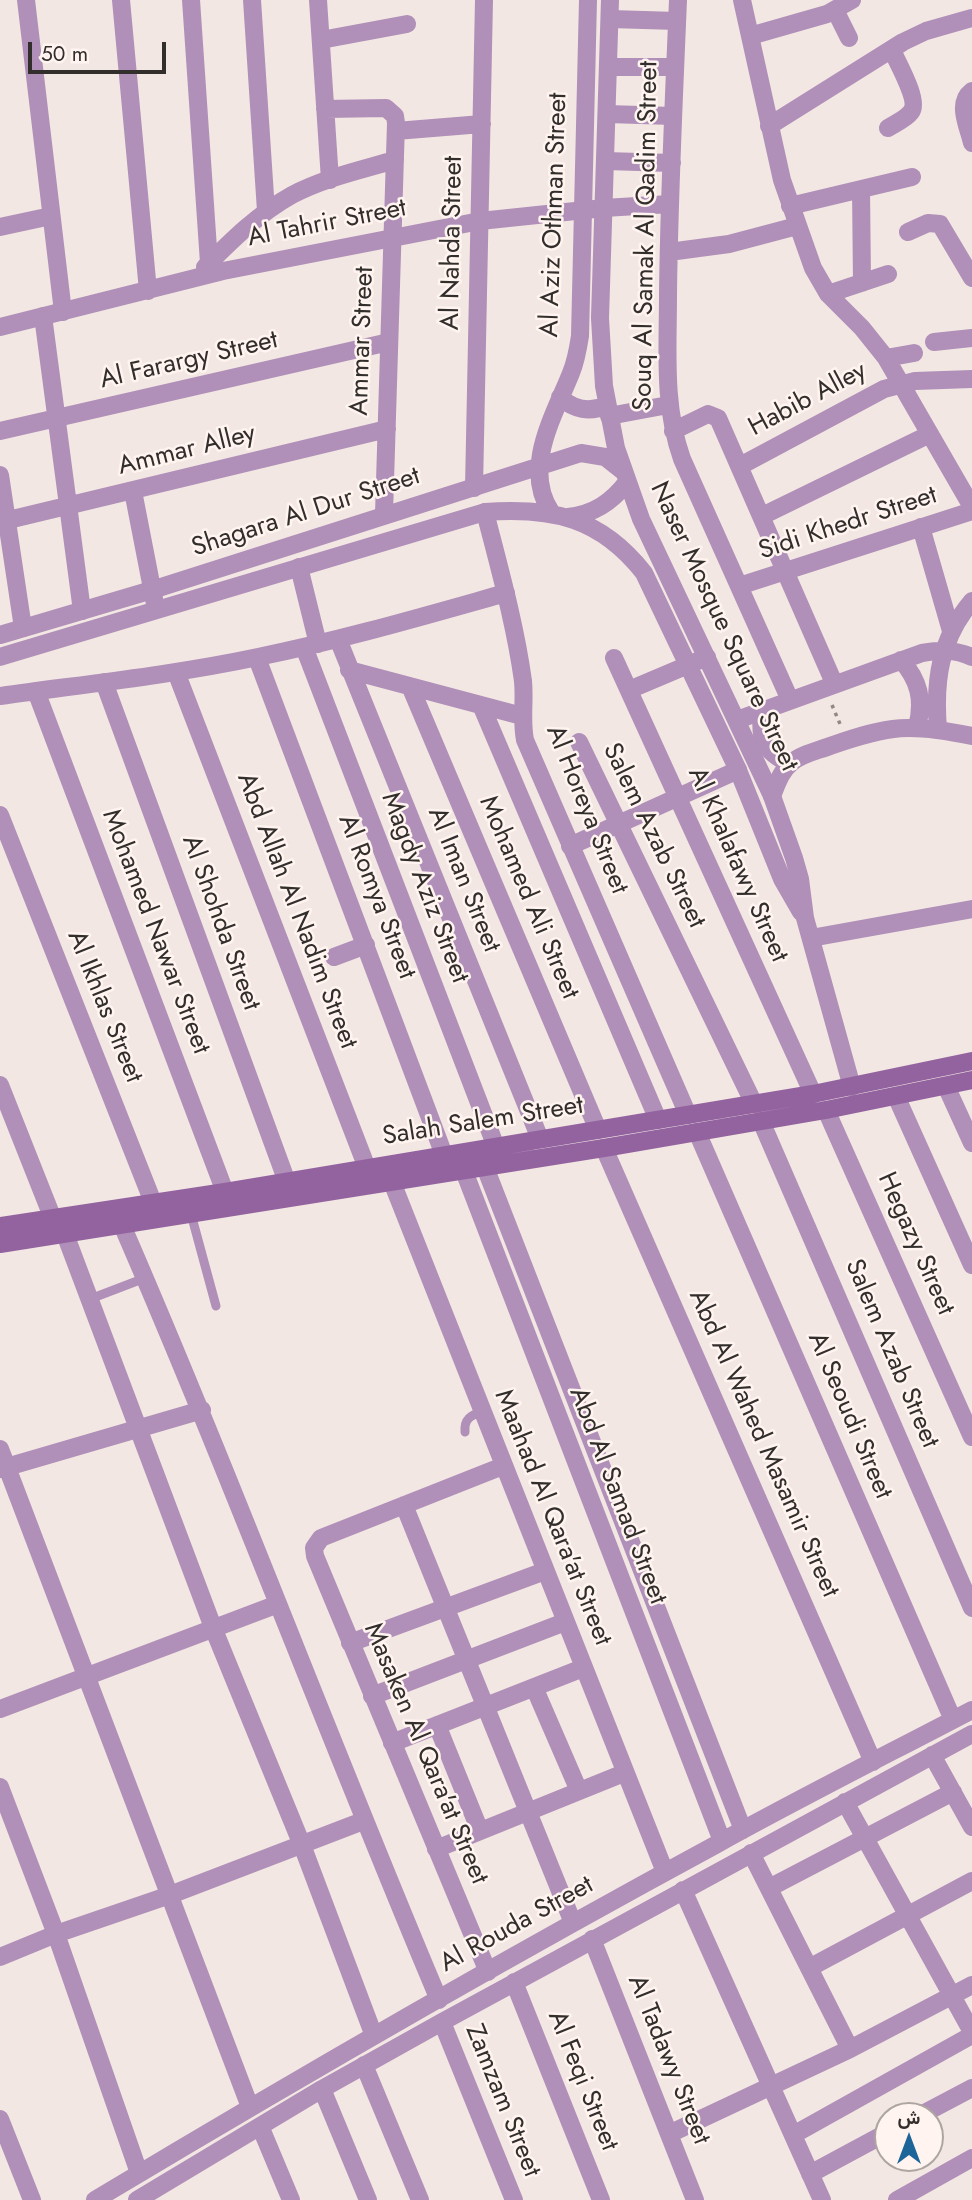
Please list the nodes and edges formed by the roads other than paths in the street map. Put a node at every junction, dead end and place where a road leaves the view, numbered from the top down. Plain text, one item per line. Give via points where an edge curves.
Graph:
1 (26, 0) edge
2 (121, 0) edge
3 (191, 0) edge
4 (253, 0) edge
5 (318, 0) edge
6 (484, 0) edge
7 (588, 0) edge
8 (610, 0) edge
9 (678, 0) edge
10 (852, 0) edge
11 (744, 1) edge
12 (835, 10) junction
13 (972, 18) edge
14 (610, 19) junction
15 (677, 21) junction
16 (408, 24) dead end
17 (750, 36) junction
18 (849, 38) dead end
19 (321, 40) junction
20 (892, 50) junction
21 (608, 66) junction
22 (675, 67) junction
23 (972, 91) edge
24 (325, 109) junction
25 (607, 114) junction
26 (673, 116) junction
27 (482, 124) junction
28 (769, 126) junction
29 (888, 128) dead end
30 (396, 131) junction
31 (972, 143) edge
32 (394, 160) junction
33 (606, 161) junction
34 (671, 163) junction
35 (912, 177) dead end
36 (330, 180) junction
37 (861, 189) junction
38 (670, 204) junction
39 (790, 206) junction
40 (604, 208) junction
41 (583, 210) junction
42 (267, 211) junction
43 (51, 216) junction
44 (480, 221) junction
45 (797, 226) junction
46 (0, 227) edge
47 (908, 232) dead end
48 (392, 238) junction
49 (669, 252) junction
50 (209, 263) junction
51 (888, 274) dead end
52 (972, 278) edge
53 (192, 279) junction
54 (862, 283) junction
55 (148, 291) junction
56 (828, 294) junction
57 (63, 312) junction
58 (43, 316) junction
59 (0, 327) edge
60 (972, 338) edge
61 (390, 342) junction
62 (934, 342) dead end
63 (914, 353) dead end
64 (601, 356) joint
65 (886, 358) junction
66 (972, 379) edge
67 (901, 383) junction
68 (560, 397) junction
69 (668, 405) junction
70 (608, 410) junction
71 (57, 418) junction
72 (387, 429) junction
73 (0, 431) edge
74 (673, 431) junction
75 (930, 434) junction
76 (540, 466) junction
77 (740, 466) junction
78 (0, 475) edge
79 (625, 477) junction
80 (474, 488) junction
81 (133, 491) junction
82 (68, 506) junction
83 (972, 509) edge
84 (485, 512) junction
85 (384, 514) junction
86 (559, 515) junction
87 (762, 516) junction
88 (4, 521) edge
89 (921, 527) junction
90 (299, 567) junction
91 (786, 571) junction
92 (739, 586) junction
93 (152, 590) junction
94 (506, 593) junction
95 (972, 601) edge
96 (156, 609) junction
97 (82, 611) junction
98 (23, 628) junction
99 (951, 631) junction
100 (0, 635) edge
101 (338, 639) junction
102 (311, 646) junction
103 (943, 650) junction
104 (0, 657) edge
105 (707, 657) junction
106 (972, 657) edge
107 (257, 658) junction
108 (614, 658) dead end
109 (901, 660) junction
110 (689, 665) junction
111 (349, 670) junction
112 (176, 672) junction
113 (104, 682) junction
114 (830, 685) junction
115 (410, 686) junction
116 (629, 690) junction
117 (36, 691) junction
118 (0, 696) edge
119 (789, 700) junction
120 (481, 705) junction
121 (762, 711) junction
122 (522, 716) junction
123 (737, 720) junction
124 (917, 727) junction
125 (938, 729) junction
126 (972, 736) edge
127 (579, 742) dead end
128 (790, 764) junction
129 (738, 770) junction
130 (772, 796) junction
131 (678, 797) junction
132 (0, 815) edge
133 (618, 824) junction
134 (570, 846) junction
135 (972, 909) edge
136 (805, 918) junction
137 (811, 938) junction
138 (366, 945) junction
139 (334, 957) dead end
140 (972, 1061) edge
141 (972, 1080) edge
142 (0, 1085) edge
143 (946, 1086) junction
144 (852, 1087) junction
145 (813, 1094) junction
146 (896, 1096) junction
147 (754, 1104) junction
148 (826, 1110) junction
149 (688, 1115) junction
150 (658, 1120) junction
151 (761, 1121) junction
152 (598, 1130) junction
153 (697, 1132) junction
154 (540, 1139) junction
155 (972, 1143) edge
156 (496, 1147) junction
157 (604, 1148) junction
158 (444, 1155) junction
159 (485, 1167) junction
160 (367, 1168) junction
161 (464, 1171) junction
162 (287, 1182) junction
163 (392, 1182) junction
164 (225, 1192) junction
165 (157, 1211) junction
166 (191, 1214) junction
167 (52, 1219) junction
168 (122, 1225) junction
169 (0, 1226) edge
170 (65, 1234) junction
171 (0, 1244) edge
172 (972, 1265) edge
173 (145, 1278) junction
174 (90, 1299) junction
175 (216, 1306) dead end
176 (202, 1410) junction
177 (482, 1411) junction
178 (139, 1429) junction
179 (465, 1432) dead end
180 (972, 1437) edge
181 (0, 1449) edge
182 (503, 1466) junction
183 (4, 1468) edge
184 (404, 1505) junction
185 (545, 1571) junction
186 (278, 1604) junction
187 (445, 1608) junction
188 (972, 1608) edge
189 (565, 1622) junction
190 (214, 1629) junction
191 (350, 1643) junction
192 (466, 1660) junction
193 (583, 1668) junction
194 (87, 1677) junction
195 (534, 1687) junction
196 (372, 1696) junction
197 (485, 1707) junction
198 (0, 1709) edge
199 (972, 1710) edge
200 (953, 1720) junction
201 (437, 1725) junction
202 (972, 1734) edge
203 (392, 1743) junction
204 (932, 1755) junction
205 (873, 1762) junction
206 (624, 1773) junction
207 (0, 1787) edge
208 (579, 1791) junction
209 (953, 1792) junction
210 (845, 1802) junction
211 (527, 1812) junction
212 (363, 1821) junction
213 (972, 1827) edge
214 (743, 1830) junction
215 (480, 1831) junction
216 (865, 1838) junction
217 (722, 1841) junction
218 (302, 1845) junction
219 (436, 1849) junction
220 (751, 1853) junction
221 (665, 1872) junction
222 (972, 1881) edge
223 (769, 1888) junction
224 (683, 1890) junction
225 (170, 1895) junction
226 (908, 1915) junction
227 (573, 1923) junction
228 (56, 1934) junction
229 (592, 1939) junction
230 (0, 1957) edge
231 (809, 1968) junction
232 (488, 1972) junction
233 (514, 1982) junction
234 (972, 1985) edge
235 (952, 1996) junction
236 (439, 2000) junction
237 (442, 2022) junction
238 (972, 2033) edge
239 (374, 2036) junction
240 (850, 2049) junction
241 (364, 2065) junction
242 (771, 2086) junction
243 (972, 2088) edge
244 (322, 2089) junction
245 (944, 2103) edge
246 (250, 2107) junction
247 (0, 2119) edge
248 (260, 2126) junction
249 (669, 2134) junction
250 (793, 2135) junction
251 (874, 2140) edge
252 (972, 2158) edge
253 (139, 2173) junction
254 (810, 2174) junction
255 (168, 2192) edge
256 (32, 2200) edge
257 (95, 2200) edge
258 (137, 2200) edge
259 (291, 2200) edge
260 (368, 2200) edge
261 (420, 2200) edge
262 (514, 2200) edge
263 (601, 2200) edge
264 (695, 2200) edge
265 (822, 2200) edge
266 (897, 2200) edge

1 - 43 street
2 - 55 street
3 - 50 street
4 - 42 street
5 - 19 street
6 - 27 street, Al Nahda Street
7 - 41 street, Al Aziz Othman Street
8 - 14 street, Al Aziz Othman Street
9 - 15 street, Souq Al Samak Al Qadim Street
10 - 12 street
11 - 17 street
12 - 17 street
12 - 18 street
13 - 20 street via 926,32
14 - 15 street
14 - 21 street, Al Aziz Othman Street
15 - 22 street, Souq Al Samak Al Qadim Street
16 - 19 street
17 - 28 street
19 - 24 street
20 - 28 street
20 - 29 street via 914,100 911,112
21 - 22 street
21 - 25 street, Al Aziz Othman Street
22 - 26 street, Souq Al Samak Al Qadim Street
23 - 31 street via 963,104
24 - 30 street via 386,108 394,116
24 - 36 street
25 - 26 street
25 - 33 street, Al Aziz Othman Street
26 - 34 street, Souq Al Samak Al Qadim Street
27 - 30 street
27 - 44 street, Al Nahda Street
28 - 39 street
30 - 32 street, Ammar Street
32 - 36 street
32 - 48 street, Ammar Street
33 - 34 street
33 - 40 street, Al Aziz Othman Street
34 - 38 street, Souq Al Samak Al Qadim Street
35 - 37 street
36 - 42 street
37 - 39 street
37 - 54 street
38 - 40 street, Al Tahrir Street
38 - 49 street, Souq Al Samak Al Qadim Street
39 - 45 street
40 - 41 street, Al Tahrir Street
40 - 64 street, Al Aziz Othman Street
41 - 44 street, Al Tahrir Street
41 - 68 street, Al Aziz Othman Street via 580,336
42 - 50 street
43 - 46 street
43 - 57 street
44 - 48 street, Al Tahrir Street
44 - 80 street, Al Nahda Street
45 - 49 street via 729,244
45 - 56 street
47 - 52 street via 928,223 940,224
48 - 53 street, Al Tahrir Street
48 - 61 street, Ammar Street
49 - 69 street, Souq Al Samak Al Qadim Street
50 - 53 street
51 - 54 street
53 - 55 street, Al Tahrir Street
54 - 56 street
55 - 57 street, Al Tahrir Street
56 - 65 street
57 - 58 street, Al Tahrir Street
58 - 59 street, Al Tahrir Street
58 - 71 street
60 - 62 street
61 - 71 street, Al Farargy Street
61 - 72 street, Ammar Street
63 - 65 street
64 - 70 street, Naser Mosque Square Street
65 - 67 street
66 - 67 street
67 - 75 street
67 - 77 street, Habib Alley
68 - 70 street via 582,410
68 - 76 street, Al Aziz Othman Street
69 - 70 street
69 - 74 street, Souq Al Samak Al Qadim Street
70 - 79 street, Naser Mosque Square Street
71 - 73 street, Al Farargy Street
71 - 82 street
72 - 81 street, Ammar Alley
72 - 85 street, Ammar Street
74 - 77 street via 714,415
74 - 92 street, Souq Al Samak Al Qadim Street
75 - 83 street
75 - 87 street
76 - 79 street, Shagara Al Dur Street via 589,453 605,457
76 - 80 street, Shagara Al Dur Street
76 - 86 street via 540,491
77 - 87 street
78 - 88 street
79 - 86 street via 602,506 580,516
79 - 105 street, Naser Mosque Square Street
80 - 85 street, Shagara Al Dur Street
81 - 82 street, Ammar Alley
81 - 93 street
82 - 88 street, Ammar Alley
82 - 97 street
83 - 89 street, Sidi Khedr Street
84 - 86 street, Shagara Al Dur Street
84 - 90 street, Shagara Al Dur Street
84 - 94 street, Al Horeya Street
85 - 93 street, Shagara Al Dur Street
86 - 110 street, Naser Mosque Square Street via 611,538 645,573
87 - 91 street
88 - 98 street
89 - 91 street, Sidi Khedr Street
89 - 99 street
90 - 96 street, Shagara Al Dur Street
90 - 102 street, Magdy Aziz Street
91 - 92 street, Sidi Khedr Street
91 - 114 street
92 - 119 street, Souq Al Samak Al Qadim Street
93 - 96 street
93 - 97 street, Shagara Al Dur Street
94 - 101 street
94 - 122 street, Al Horeya Street via 523,680
95 - 99 street
96 - 104 street, Shagara Al Dur Street
97 - 98 street, Shagara Al Dur Street
98 - 100 street, Shagara Al Dur Street
99 - 103 street
101 - 102 street
101 - 111 street, Al Iman Street
102 - 107 street
102 - 156 street, Magdy Aziz Street
103 - 106 street
103 - 109 street
103 - 125 street via 937,689
105 - 110 street
105 - 123 street, Naser Mosque Square Street
107 - 112 street
107 - 138 street, Al Romya Street
108 - 116 street, Al Khalafawy Street
109 - 114 street
109 - 124 street via 917,684
110 - 116 street
110 - 129 street, Naser Mosque Square Street
111 - 115 street
111 - 154 street, Al Iman Street
112 - 113 street
112 - 160 street, Abd Allah Al Nadim Street
113 - 117 street
113 - 162 street, Al Shohda Street
114 - 119 street
115 - 120 street
115 - 152 street, Mohamed Ali Street
116 - 131 street, Al Khalafawy Street
117 - 118 street
117 - 164 street, Mohamed Nawar Street
119 - 121 street
120 - 122 street
120 - 150 street
121 - 123 street
121 - 128 street via 764,742 773,755
122 - 134 street, Al Horeya Street via 525,740
123 - 130 street, Naser Mosque Square Street
124 - 125 street
124 - 128 street via 872,732
125 - 126 street
127 - 133 street, Salem Azab Street
128 - 130 street
129 - 131 street
129 - 136 street, Naser Mosque Square Street via 782,879
130 - 136 street, Naser Mosque Square Street via 800,879
131 - 133 street
131 - 145 street, Al Khalafawy Street
132 - 165 street, Al Ikhlas Street
133 - 134 street
133 - 147 street, Salem Azab Street
134 - 149 street, Al Horeya Street
135 - 137 street
136 - 137 street, Naser Mosque Square Street
137 - 144 street, Naser Mosque Square Street
138 - 139 street
138 - 158 street, Al Romya Street
140 - 144 main road, Salah Salem Street
141 - 143 main road, Salah Salem Street
142 - 167 street
143 - 146 main road, Salah Salem Street
143 - 155 street
144 - 145 main road, Salah Salem Street
145 - 147 main road, Salah Salem Street
146 - 148 main road, Salah Salem Street
146 - 172 street
147 - 149 main road, Salah Salem Street
148 - 151 main road, Salah Salem Street
148 - 180 street, Hegazy Street
149 - 150 main road, Salah Salem Street
150 - 152 main road, Salah Salem Street
151 - 153 main road, Salah Salem Street
151 - 188 street, Salem Azab Street
152 - 154 main road, Salah Salem Street
153 - 157 main road, Salah Salem Street
153 - 200 street, Al Seoudi Street
154 - 156 main road, Salah Salem Street
156 - 158 main road, Salah Salem Street
157 - 159 main road, Salah Salem Street
157 - 205 street, Abd Al Wahed Masamir Street
158 - 160 main road, Salah Salem Street
159 - 161 main road, Salah Salem Street
159 - 214 street, Abd Al Samad Street
160 - 162 main road, Salah Salem Street
161 - 163 main road, Salah Salem Street
161 - 217 street, Abd Al Samad Street
162 - 164 main road, Salah Salem Street
163 - 166 main road, Salah Salem Street
163 - 177 street, Maahad Al Qara'at Street
164 - 165 main road, Salah Salem Street
165 - 166 main road, Salah Salem Street
165 - 167 main road, Salah Salem Street
165 - 168 main road, Salah Salem Street
166 - 175 lane
167 - 169 main road, Salah Salem Street
168 - 170 main road, Salah Salem Street
168 - 173 street
170 - 171 main road, Salah Salem Street
170 - 174 street
173 - 174 lane
173 - 176 street
174 - 178 street
176 - 178 street
176 - 186 street
177 - 179 lane via 469,1416
177 - 182 street, Maahad Al Qara'at Street
178 - 183 street
178 - 190 street
181 - 183 street
182 - 184 street
182 - 185 street, Maahad Al Qara'at Street
183 - 194 street
184 - 187 street
184 - 191 street, Masaken Al Qara'at Street via 321,1538 314,1548
185 - 187 street
185 - 189 street, Maahad Al Qara'at Street
186 - 190 street
186 - 212 street
187 - 191 street
187 - 192 street
189 - 192 street
189 - 193 street, Maahad Al Qara'at Street
190 - 194 street
190 - 218 street
191 - 196 street, Masaken Al Qara'at Street
192 - 196 street
192 - 197 street
193 - 195 street
193 - 206 street, Maahad Al Qara'at Street
194 - 198 street
194 - 225 street
195 - 197 street
195 - 208 street
196 - 203 street, Masaken Al Qara'at Street
197 - 201 street
197 - 211 street
199 - 200 street, Al Rouda Street
200 - 205 street, Al Rouda Street
201 - 203 street
201 - 215 street
202 - 204 street, Al Rouda Street
203 - 219 street, Masaken Al Qara'at Street
204 - 209 street
204 - 210 street, Al Rouda Street
205 - 214 street, Al Rouda Street
206 - 208 street
206 - 221 street, Maahad Al Qara'at Street
207 - 228 street
208 - 211 street
209 - 213 street
209 - 216 street
210 - 216 street
210 - 220 street, Al Rouda Street
211 - 215 street
211 - 227 street
212 - 218 street
212 - 236 street
214 - 217 street, Al Rouda Street
215 - 219 street
216 - 223 street
216 - 226 street
217 - 221 street, Al Rouda Street
218 - 225 street
218 - 239 street
219 - 232 street, Masaken Al Qara'at Street
220 - 223 street
220 - 224 street, Al Rouda Street
221 - 227 street, Al Rouda Street
222 - 226 street
223 - 231 street
224 - 229 street, Al Rouda Street
224 - 242 street
225 - 228 street
225 - 246 street
226 - 231 street
226 - 235 street
227 - 232 street, Al Rouda Street
228 - 230 street
228 - 253 street
229 - 233 street, Al Rouda Street
229 - 249 street, Al Tadawy Street
231 - 240 street
232 - 236 street, Al Rouda Street
233 - 237 street, Al Rouda Street
233 - 263 street, Al Feqi Street
234 - 235 street
235 - 238 street
235 - 240 street
236 - 239 street, Al Rouda Street
237 - 241 street, Al Rouda Street
237 - 262 street, Zamzam Street
238 - 250 street
239 - 246 street, Al Rouda Street
240 - 242 street
241 - 244 street, Al Rouda Street
241 - 261 street
242 - 249 street
242 - 250 street
243 - 245 street
244 - 248 street, Al Rouda Street
244 - 260 street
246 - 253 street, Al Rouda Street
247 - 256 street
248 - 255 street, Al Rouda Street
248 - 259 street
249 - 264 street, Al Tadawy Street
250 - 254 street
251 - 254 street
252 - 266 street
253 - 257 street, Al Rouda Street
254 - 265 street
255 - 258 street, Al Rouda Street

